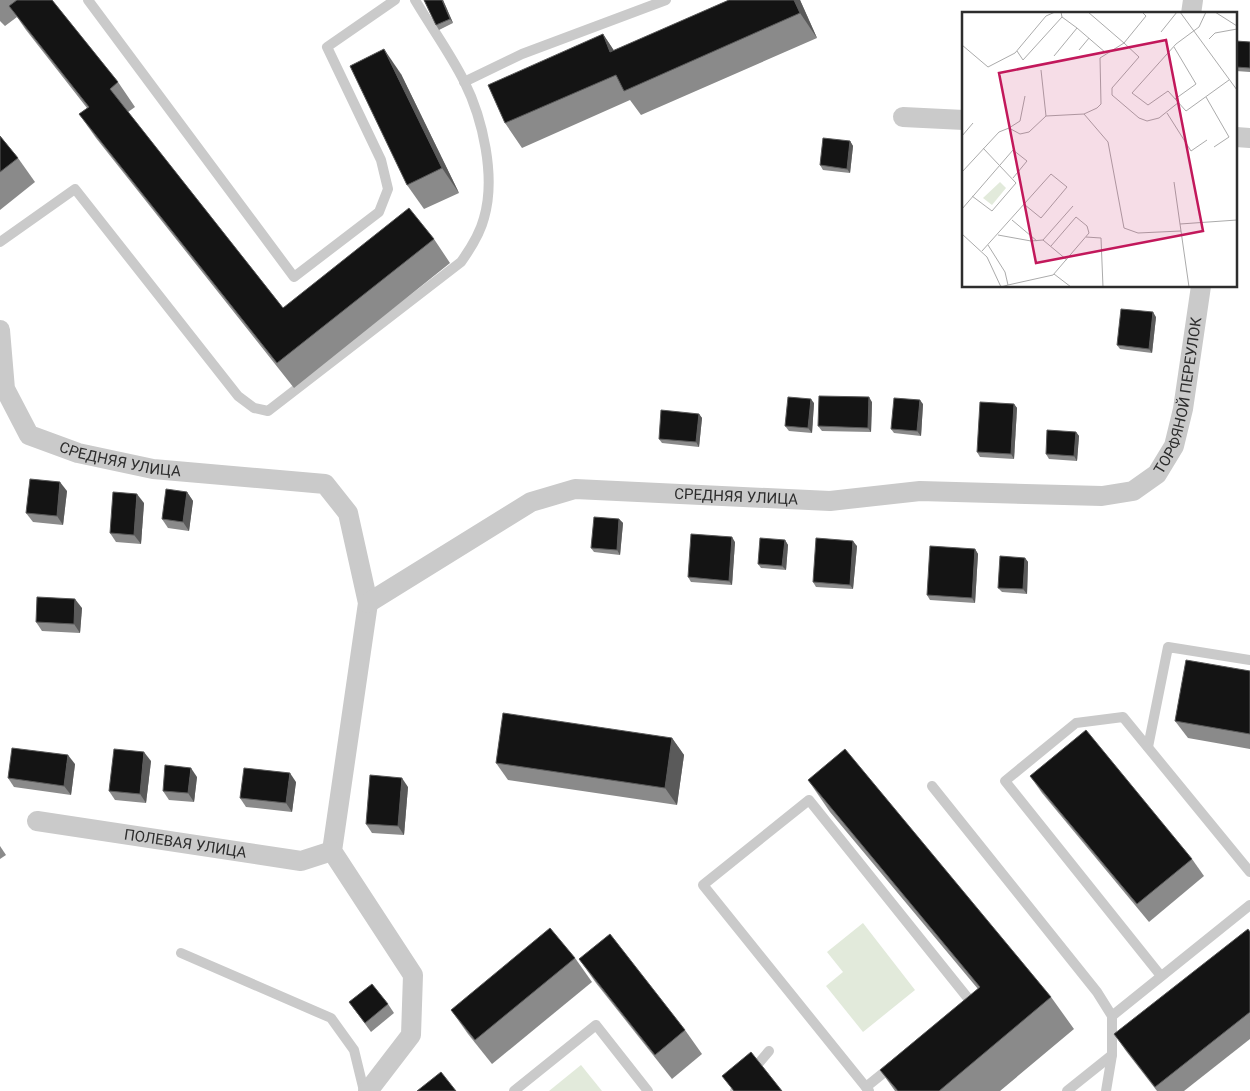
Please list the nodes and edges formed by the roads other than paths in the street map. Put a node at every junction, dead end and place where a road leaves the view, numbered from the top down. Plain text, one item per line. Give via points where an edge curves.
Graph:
1 (88, 0) edge
2 (375, 0) edge
3 (395, 0) edge
4 (415, 0) edge
5 (666, 0) edge
6 (380, 10) junction
7 (464, 82) junction
8 (903, 117) dead end
9 (962, 120) edge
10 (0, 242) edge
11 (1201, 288) edge
12 (0, 330) edge
13 (3, 391) edge
14 (1133, 491) joint
15 (368, 603) junction
16 (1250, 660) edge
17 (1148, 747) junction
18 (932, 786) dead end
19 (37, 821) dead end
20 (332, 851) junction
21 (1250, 872) edge
22 (1250, 905) edge
23 (181, 953) dead end
24 (1161, 976) junction
25 (956, 1014) edge
26 (1112, 1016) junction
27 (769, 1051) dead end
28 (1112, 1055) junction
29 (904, 1057) edge
30 (867, 1089) edge
31 (364, 1091) edge
32 (368, 1091) edge
33 (514, 1091) edge
34 (648, 1091) edge
35 (734, 1091) edge
36 (1067, 1091) edge
37 (1106, 1091) edge

1 - 6 lane via 294,277 379,212 388,189 381,160 327,47
2 - 6 lane
3 - 6 lane
4 - 7 lane
5 - 7 lane via 522,54
7 - 10 lane via 483,135 488,172 484,218 474,243 461,262 268,411 254,408 238,396 75,189
8 - 9 street
11 - 14 street, ТОРФЯНОЙ ПЕРЕУЛОК via 1183,409 1174,446 1157,474
12 - 13 street, СРЕДНЯЯ УЛИЦА
13 - 15 street, СРЕДНЯЯ УЛИЦА via 29,435 78,454 153,469 325,484 348,513
14 - 15 street, СРЕДНЯЯ УЛИЦА via 1102,496 920,491 830,501 575,488 531,502
15 - 20 street
16 - 17 lane via 1168,647
17 - 21 lane
17 - 24 lane via 1123,717 1076,723 1005,781
18 - 26 lane via 1097,992
19 - 20 street, ПОЛЕВАЯ УЛИЦА via 300,861
20 - 32 street via 413,975 411,1035
22 - 24 lane
23 - 31 lane via 331,1018 354,1050
24 - 26 lane
25 - 30 lane via 971,1002 809,800 703,885
26 - 28 lane
27 - 35 lane
28 - 36 lane
28 - 37 lane
29 - 30 lane
33 - 34 lane via 596,1025

